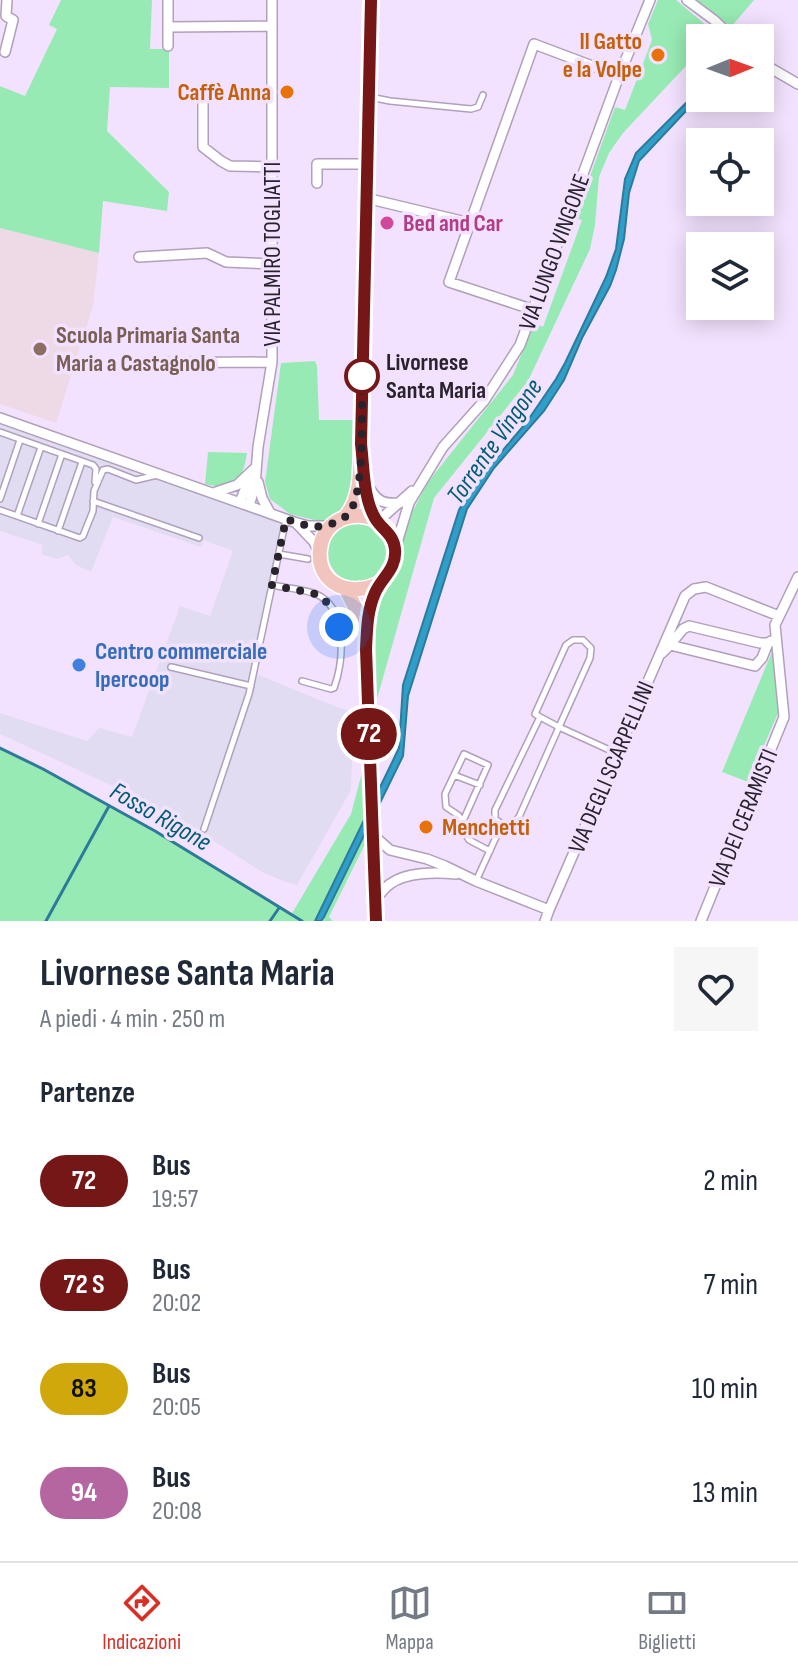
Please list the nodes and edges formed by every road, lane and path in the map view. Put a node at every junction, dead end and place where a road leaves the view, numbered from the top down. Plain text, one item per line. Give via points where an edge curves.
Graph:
1 (7, 0) edge
2 (168, 0) edge
3 (272, 0) edge
4 (371, 0) edge
5 (650, 0) edge
6 (687, 0) edge
7 (718, 24) edge
8 (272, 26) junction
9 (168, 27) junction
10 (168, 46) dead end
11 (5, 52) dead end
12 (774, 70) edge
13 (619, 76) junction
14 (798, 84) edge
15 (483, 95) dead end
16 (369, 97) junction
17 (203, 98) dead end
18 (367, 164) junction
19 (272, 167) junction
20 (317, 183) dead end
21 (366, 198) junction
22 (470, 223) junction
23 (139, 257) dead end
24 (272, 264) junction
25 (534, 310) junction
26 (272, 362) junction
27 (132, 363) dead end
28 (0, 418) edge
29 (0, 432) edge
30 (20, 440) junction
31 (361, 444) junction
32 (41, 447) junction
33 (62, 454) junction
34 (82, 462) junction
35 (256, 467) junction
36 (163, 475) junction
37 (366, 482) junction
38 (420, 483) junction
39 (94, 491) junction
40 (213, 493) junction
41 (0, 499) edge
42 (93, 501) junction
43 (400, 503) junction
44 (245, 504) junction
45 (0, 510) edge
46 (270, 513) junction
47 (17, 516) junction
48 (346, 516) junction
49 (290, 520) junction
50 (376, 520) junction
51 (38, 524) junction
52 (331, 526) junction
53 (58, 531) junction
54 (199, 538) dead end
55 (395, 549) junction
56 (279, 554) junction
57 (314, 557) junction
58 (798, 577) edge
59 (380, 583) junction
60 (272, 585) junction
61 (346, 589) junction
62 (779, 616) junction
63 (772, 640) junction
64 (670, 645) junction
65 (366, 649) junction
66 (657, 659) junction
67 (171, 667) dead end
68 (302, 681) dead end
69 (251, 686) junction
70 (540, 717) junction
71 (559, 727) junction
72 (617, 754) junction
73 (454, 775) junction
74 (480, 785) junction
75 (463, 821) junction
76 (502, 824) junction
77 (204, 829) dead end
78 (372, 830) junction
79 (490, 851) junction
80 (374, 868) junction
81 (462, 875) junction
82 (399, 879) junction
83 (476, 881) junction
84 (376, 899) junction
85 (549, 910) junction
86 (376, 921) edge
87 (545, 921) edge
88 (701, 921) edge

1 - 11 street via 6,16 13,20
2 - 9 street
3 - 8 street, VIA PALMIRO TOGLIATTI
4 - 16 main road
5 - 13 street, VIA LUNGO VINGONE
6 - 7 street
8 - 9 street
8 - 19 street, VIA PALMIRO TOGLIATTI
9 - 10 street
12 - 14 street
13 - 22 street via 534,44
13 - 25 street, VIA LUNGO VINGONE
15 - 16 lane via 478,107 471,109
16 - 18 main road
17 - 19 street via 203,147 230,166
18 - 20 street via 317,164
18 - 21 main road
19 - 24 street, VIA PALMIRO TOGLIATTI
21 - 22 street
21 - 31 main road
22 - 25 street via 449,282
23 - 24 street via 207,253 226,262
24 - 26 street, VIA PALMIRO TOGLIATTI
25 - 38 street, VIA LUNGO VINGONE via 520,345 484,401 443,447
26 - 27 street
26 - 35 street, VIA PALMIRO TOGLIATTI
28 - 36 street
29 - 30 lane
30 - 32 lane
30 - 41 lane
31 - 37 main road
31 - 48 main road via 357,492
32 - 33 lane
32 - 47 lane
33 - 34 lane
33 - 51 lane
34 - 39 lane via 96,469
34 - 53 lane
35 - 40 street via 237,485
35 - 44 street, VIA PALMIRO TOGLIATTI via 255,485
35 - 46 street
36 - 39 lane via 136,480 106,469
36 - 40 street
37 - 43 street via 382,503
37 - 50 main road
38 - 43 street, VIA LUNGO VINGONE
38 - 55 street, VIA LUNGO VINGONE
39 - 42 lane
40 - 44 street
42 - 53 lane via 82,537
42 - 54 lane
43 - 50 street, VIA LUNGO VINGONE
44 - 46 street
45 - 47 lane
46 - 49 street
47 - 51 lane
48 - 50 main road
48 - 52 main road
49 - 52 street
49 - 56 lane
49 - 57 street via 307,533
50 - 55 main road
51 - 53 lane
52 - 57 main road
55 - 59 main road via 389,574
56 - 57 lane
56 - 60 lane
57 - 61 main road via 327,576
58 - 62 street, VIA DEI CERAMISTI
59 - 61 main road via 358,591
59 - 65 main road via 367,619
60 - 68 lane via 316,594 336,616 341,653 334,688
60 - 69 lane
61 - 65 main road via 360,617
62 - 63 street, VIA DEI CERAMISTI
62 - 66 street, VIA DEGLI SCARPELLINI via 706,587 694,589 685,596
63 - 64 street via 760,643 689,626
63 - 64 street via 755,666
63 - 88 street, VIA DEI CERAMISTI via 784,717
64 - 66 street
65 - 78 main road
66 - 72 street, VIA DEGLI SCARPELLINI
67 - 69 lane
69 - 77 lane
70 - 71 lane
70 - 71 lane via 535,714 566,645 583,640 591,648 590,658
70 - 76 lane via 495,810 495,819
71 - 72 lane
71 - 76 lane via 519,817 511,825
72 - 85 street, VIA DEGLI SCARPELLINI
73 - 74 lane
73 - 74 lane via 464,754 488,765
73 - 75 lane via 445,794 446,807
74 - 75 lane
75 - 79 lane via 469,840
76 - 79 lane
78 - 80 main road
78 - 81 street via 390,850
79 - 83 lane
80 - 82 street
80 - 84 main road
81 - 82 street via 441,872
81 - 83 street
82 - 84 street
83 - 85 street
84 - 86 main road
85 - 87 street, VIA DEGLI SCARPELLINI

